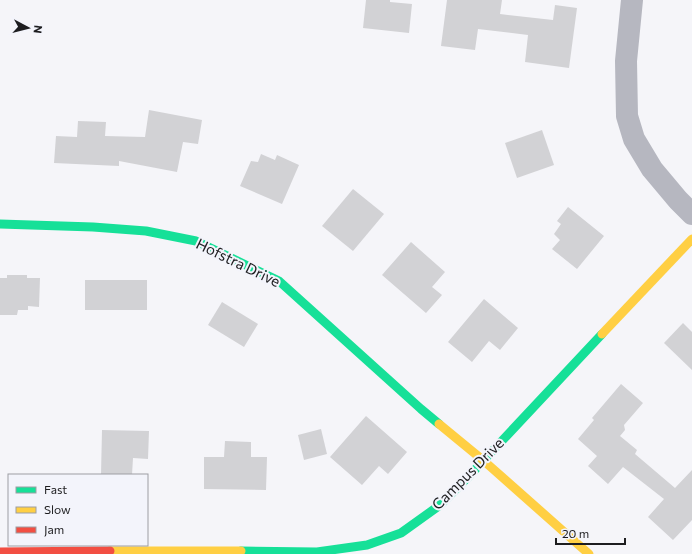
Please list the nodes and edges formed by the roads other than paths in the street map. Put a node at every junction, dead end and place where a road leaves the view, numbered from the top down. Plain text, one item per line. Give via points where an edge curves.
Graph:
1 (632, 0) edge
2 (692, 214) edge
3 (0, 224) edge
4 (692, 239) edge
5 (484, 461) junction
6 (0, 552) edge
7 (589, 554) edge

1 - 2 street via 626,61 627,116 634,139 652,169
3 - 5 street, Hofstra Drive via 146,231 196,241 279,281 421,409
4 - 5 street, Campus Drive
5 - 6 street, Campus Drive via 440,505 401,533 367,545 317,552
5 - 7 street, Hofstra Drive

